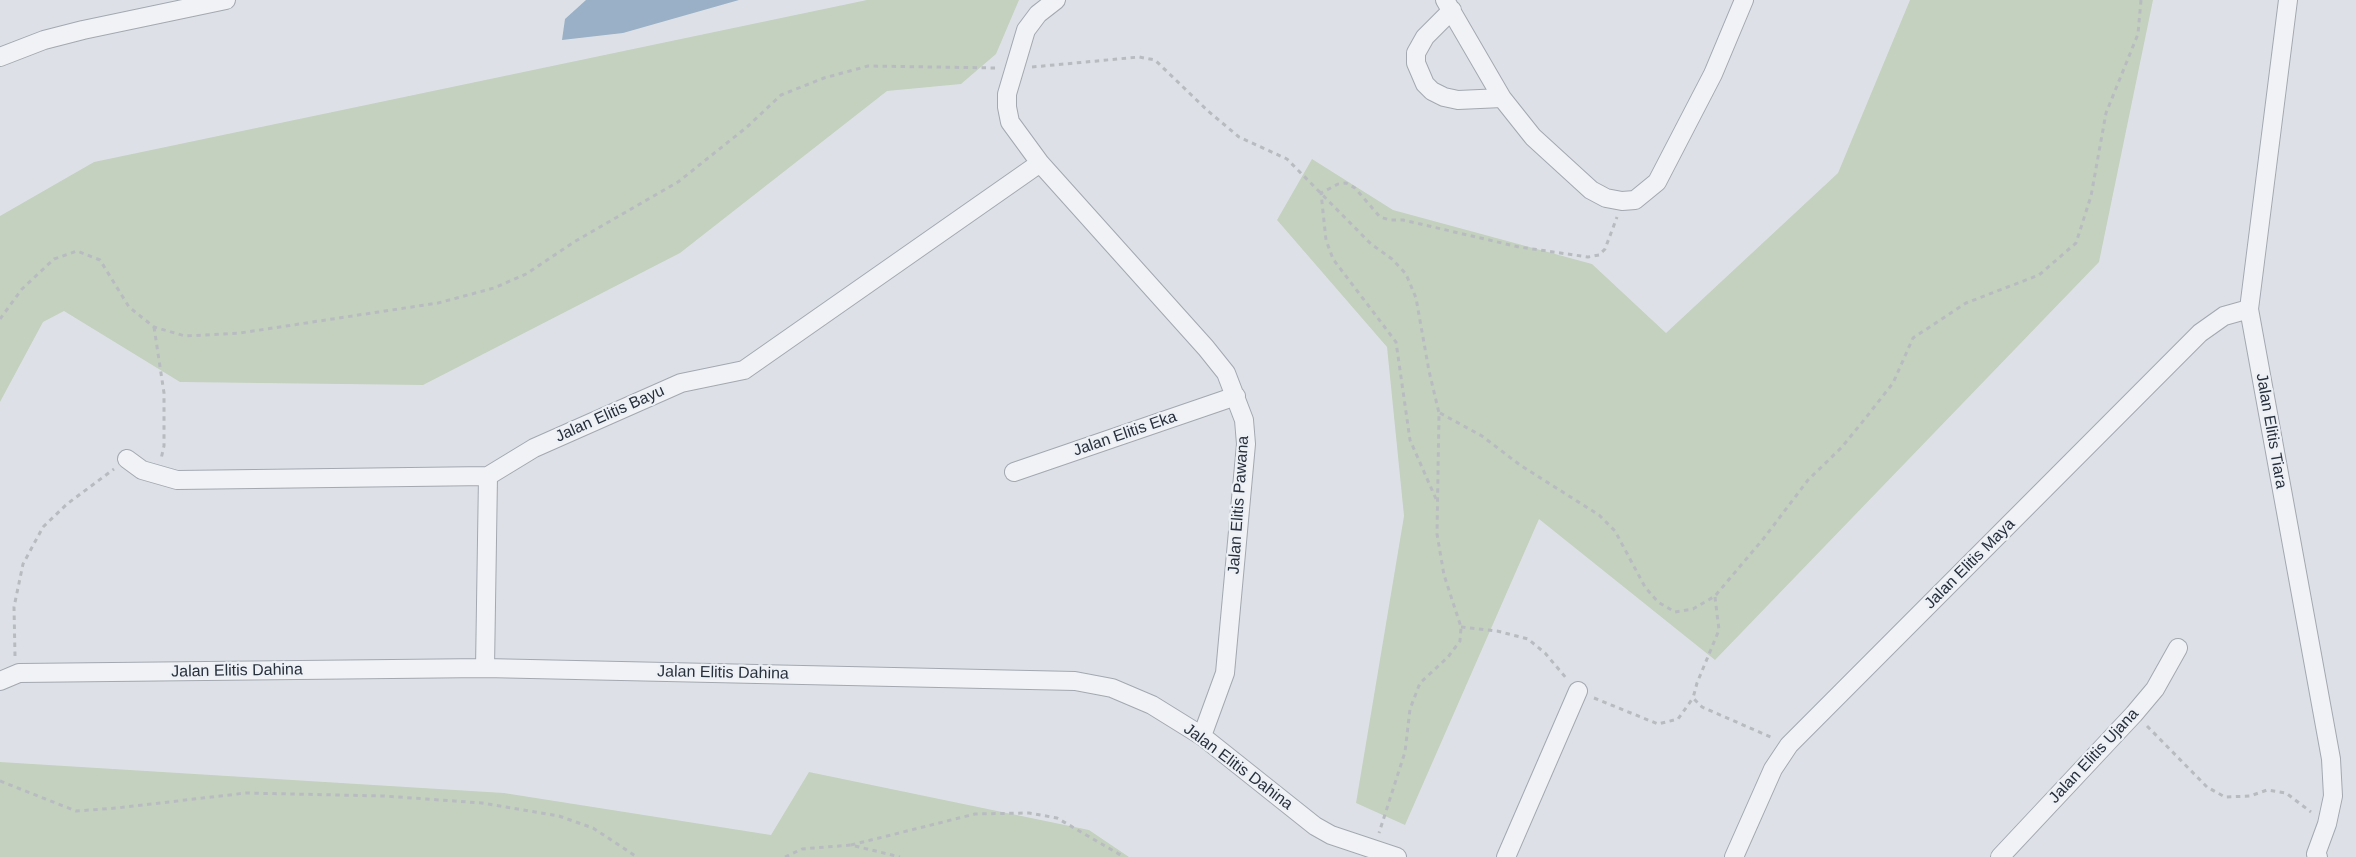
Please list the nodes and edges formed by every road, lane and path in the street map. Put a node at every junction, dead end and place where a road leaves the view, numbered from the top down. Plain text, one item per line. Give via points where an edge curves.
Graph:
1 (226, 0) edge
2 (1056, 0) edge
3 (1744, 0) edge
4 (2141, 0) edge
5 (2288, 0) edge
6 (1448, 5) edge
7 (0, 57) edge
8 (1014, 69) junction
9 (1502, 98) junction
10 (1040, 163) junction
11 (1321, 193) junction
12 (1623, 201) junction
13 (2249, 309) junction
14 (0, 319) edge
15 (154, 327) junction
16 (1236, 396) junction
17 (1439, 413) junction
18 (127, 459) joint
19 (1014, 472) dead end
20 (158, 476) junction
21 (488, 476) junction
22 (1437, 500) junction
23 (1715, 596) junction
24 (1461, 627) junction
25 (2178, 648) dead end
26 (485, 668) junction
27 (19, 673) junction
28 (0, 681) edge
29 (1578, 691) junction
30 (1693, 698) junction
31 (2134, 714) junction
32 (1202, 736) junction
33 (1789, 745) junction
34 (0, 781) edge
35 (2327, 824) junction
36 (851, 845) junction
37 (1374, 850) junction
38 (2315, 856) edge
39 (637, 857) edge
40 (785, 857) edge
41 (900, 857) edge
42 (1124, 857) edge
43 (1397, 857) edge
44 (1506, 857) edge
45 (1734, 857) edge
46 (2000, 857) edge

1 - 7 street via 83,30
2 - 8 street, Jalan Elitis Pawana via 1026,30
3 - 12 street via 1713,74 1657,182 1635,200
4 - 23 path via 2138,34 2106,113 2091,196 2076,243 2038,275 1965,303 1913,338 1893,383 1842,447 1808,480
5 - 13 street, Jalan Elitis Tiara
6 - 9 street
6 - 9 street via 1416,53 1425,84 1444,97 1458,100
8 - 10 street, Jalan Elitis Pawana via 1007,94 1010,122
8 - 11 path via 1139,57 1155,60 1239,136 1287,159
8 - 15 path via 868,66 781,95 678,182 526,274 494,288 438,303 240,333 185,336
9 - 12 street via 1533,137 1584,185 1606,198
10 - 16 street, Jalan Elitis Pawana via 1206,348 1226,373
10 - 21 street, Jalan Elitis Bayu via 744,370 681,383 534,448
11 - 12 path via 1346,183 1380,217 1519,247 1588,257 1605,249
11 - 17 path via 1406,274 1416,298
11 - 22 path via 1326,240 1333,259 1396,342 1410,440
13 - 33 street, Jalan Elitis Maya via 2224,316 2200,333
13 - 35 street, Jalan Elitis Tiara via 2331,759 2333,796
14 - 15 path via 22,289 54,259 77,251 100,260 129,307
15 - 20 path via 164,393 165,446
16 - 19 street, Jalan Elitis Eka
16 - 32 street, Jalan Elitis Pawana via 1246,444 1225,672
17 - 22 path
17 - 23 path via 1482,436 1552,487 1599,514 1615,531 1645,587 1658,602 1675,612 1693,609
18 - 20 street
18 - 27 path via 67,504 43,528 23,564 14,607 13,649
20 - 21 street via 177,480
21 - 26 street
22 - 24 path via 1437,534 1444,574
23 - 30 path via 1719,630
24 - 29 path via 1528,639
24 - 37 path via 1460,641 1420,683 1410,709 1405,752
25 - 31 street, Jalan Elitis Ujana via 2155,688
26 - 27 street, Jalan Elitis Dahina
26 - 32 street, Jalan Elitis Dahina via 1076,681 1113,688 1152,705
27 - 28 street, Jalan Elitis Dahina
29 - 30 path via 1658,724 1678,718
29 - 44 street
30 - 33 path via 1702,707
31 - 35 path via 2206,787 2225,797 2250,796 2267,790 2286,793
31 - 46 street, Jalan Elitis Ujana
32 - 37 street, Jalan Elitis Dahina via 1315,826
33 - 45 street, Jalan Elitis Maya via 1773,769
34 - 39 path via 76,810 246,793 482,803 559,816 593,828
35 - 38 street, Jalan Elitis Tiara
36 - 40 path via 802,849
36 - 41 path
36 - 42 path via 975,814 1029,813 1058,818
37 - 43 street, Jalan Elitis Dahina

